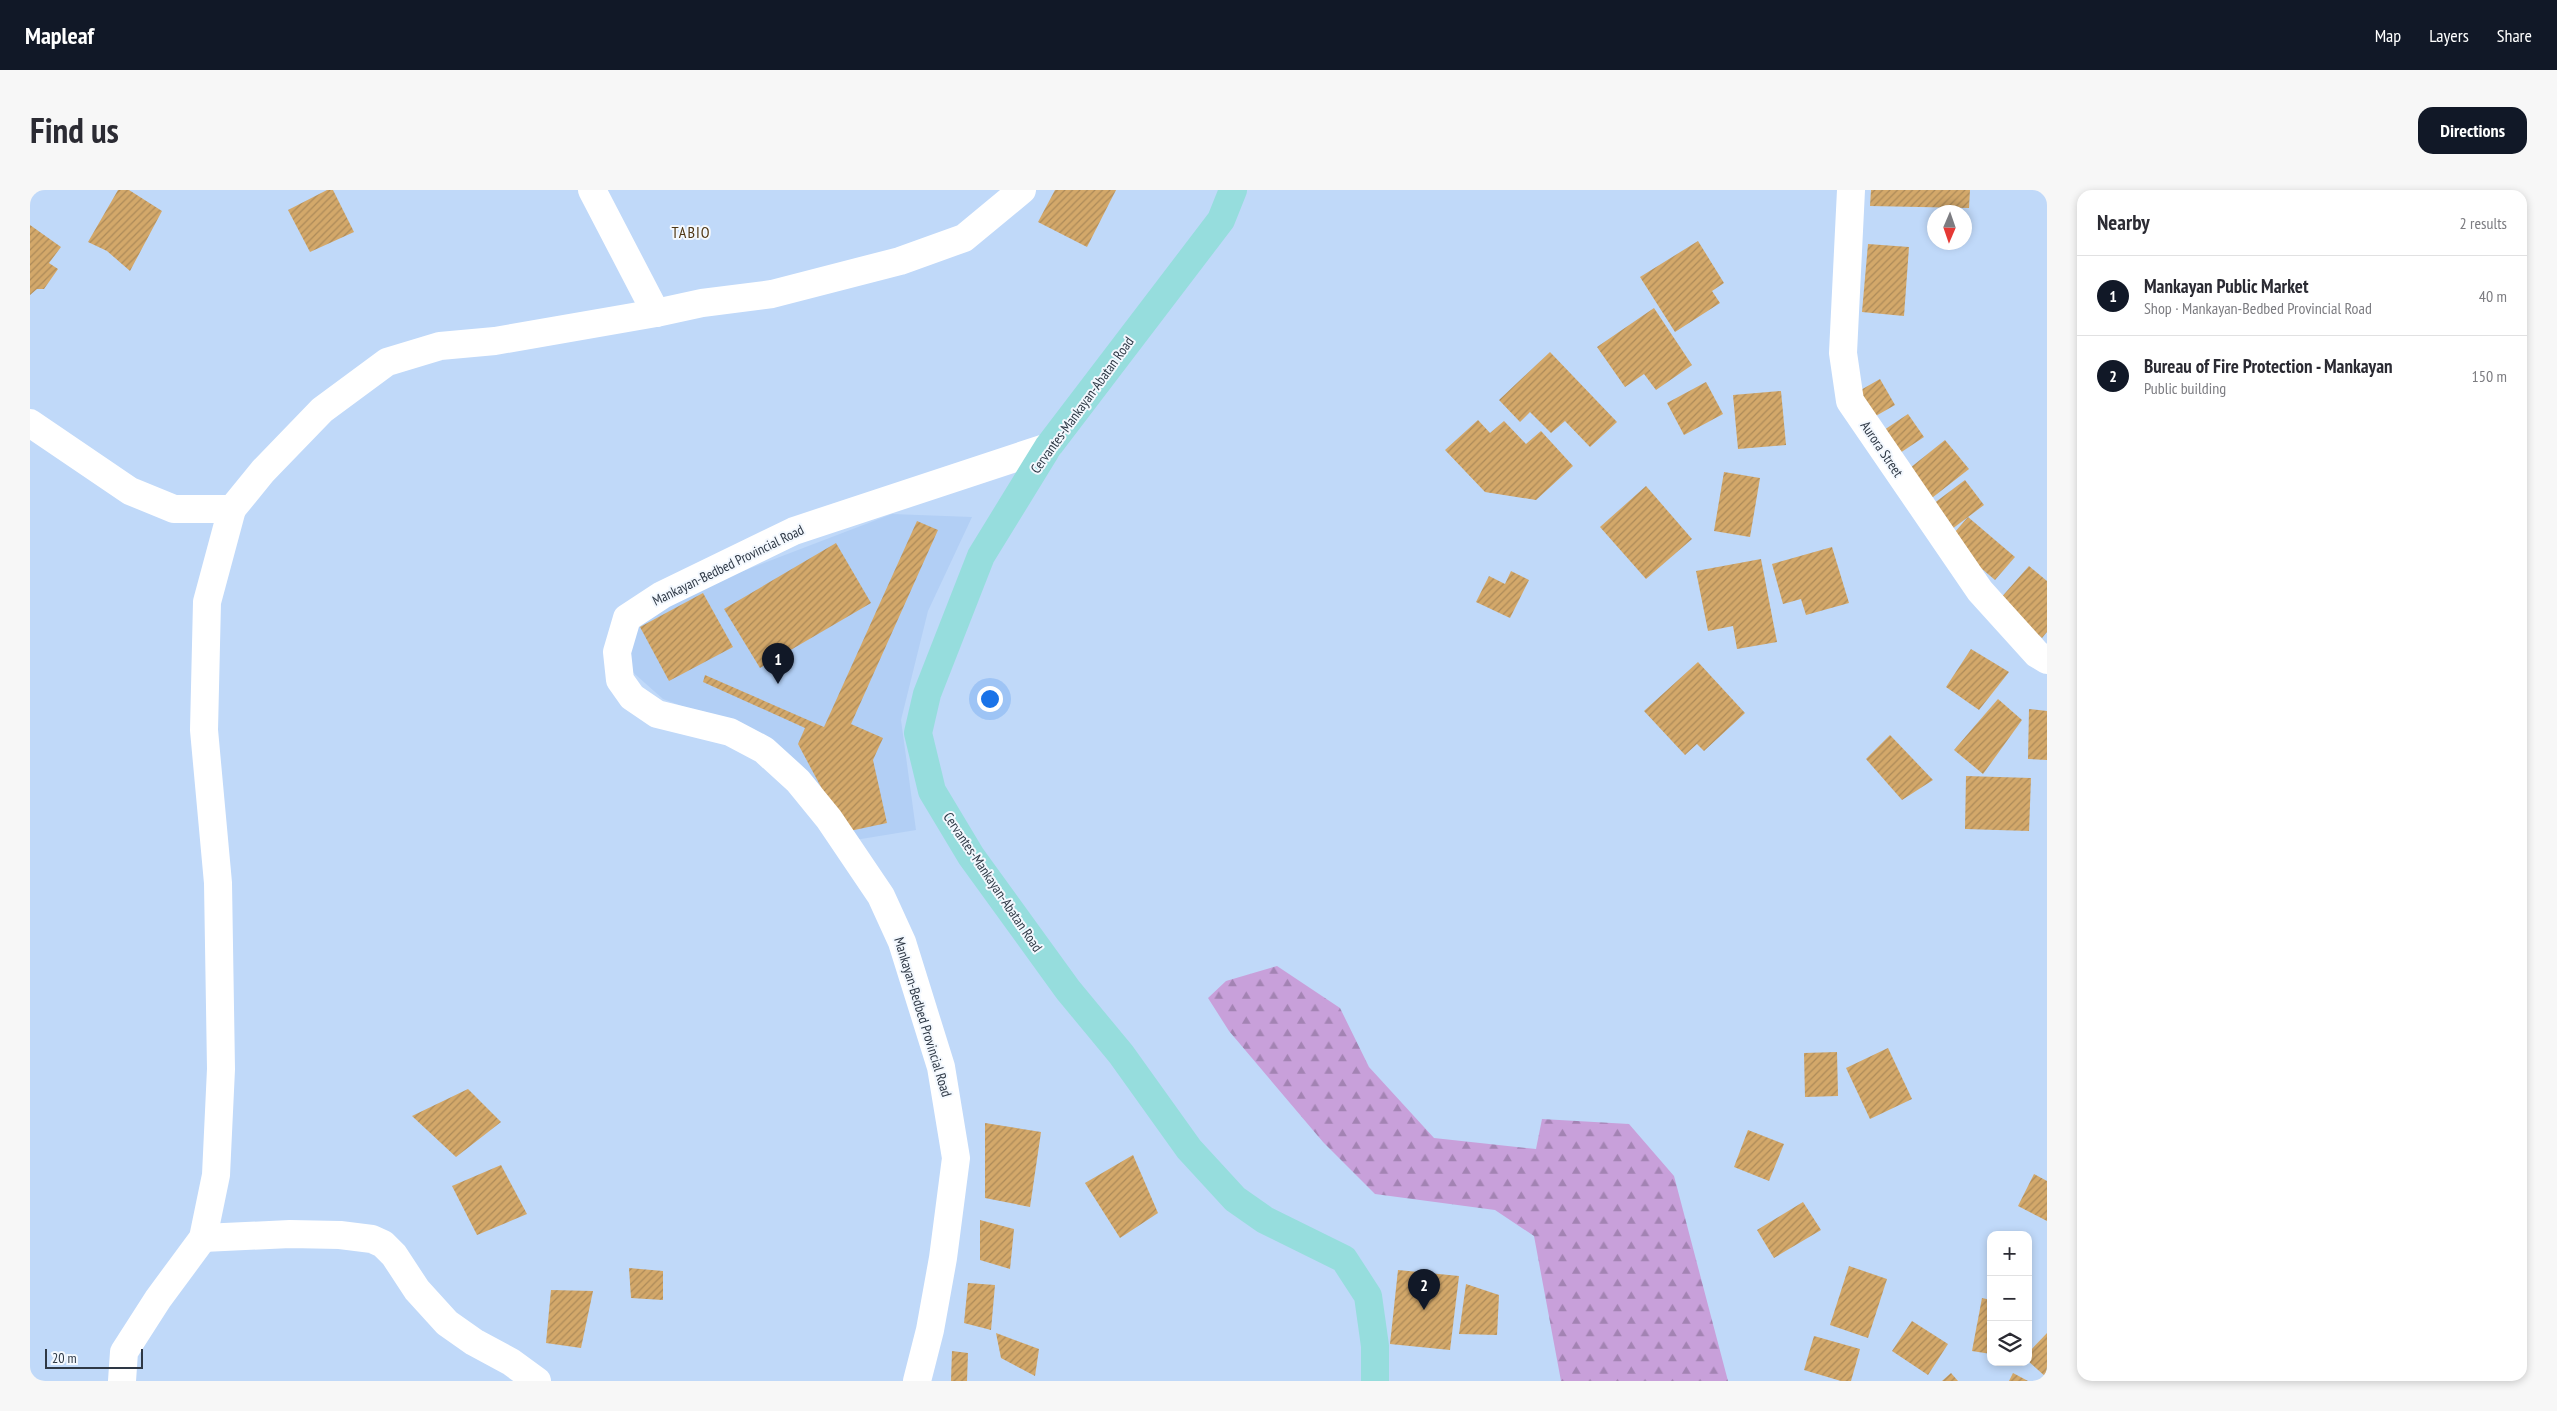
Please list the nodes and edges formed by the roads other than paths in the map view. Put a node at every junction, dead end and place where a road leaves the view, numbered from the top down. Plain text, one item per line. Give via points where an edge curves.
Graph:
1 (592, 190) edge
2 (1022, 190) edge
3 (1233, 190) edge
4 (1851, 190) edge
5 (656, 313) junction
6 (30, 423) edge
7 (1048, 447) junction
8 (232, 508) junction
9 (2047, 660) edge
10 (203, 1238) junction
11 (122, 1381) edge
12 (537, 1381) edge
13 (917, 1381) edge
14 (1375, 1381) edge

1 - 5 street
2 - 5 street via 964,238 900,261 772,294
3 - 7 main road, Cervantes-Mankayan-Abatan Road via 1221,220
4 - 9 street, Aurora Street via 1843,353 1850,401 1980,590 2037,654
5 - 8 street via 495,341 440,346 387,362 322,410
6 - 8 street via 130,492 174,509
7 - 13 street, Mankayan-Bedbed Provincial Road via 794,531 662,594 626,618 617,652 620,680 632,697 657,714 730,732 764,750 798,781 829,819 881,896 902,942 941,1067 956,1158 943,1258
7 - 14 main road, Cervantes-Mankayan-Abatan Road via 981,556 927,694 918,733 932,791 971,856 1189,1148 1235,1199 1265,1220 1344,1259 1368,1296 1375,1346
8 - 10 street via 207,602 204,730 218,883 221,1069 216,1175
10 - 11 street via 124,1352
10 - 12 street via 290,1234 372,1239 394,1255 418,1290 447,1323

